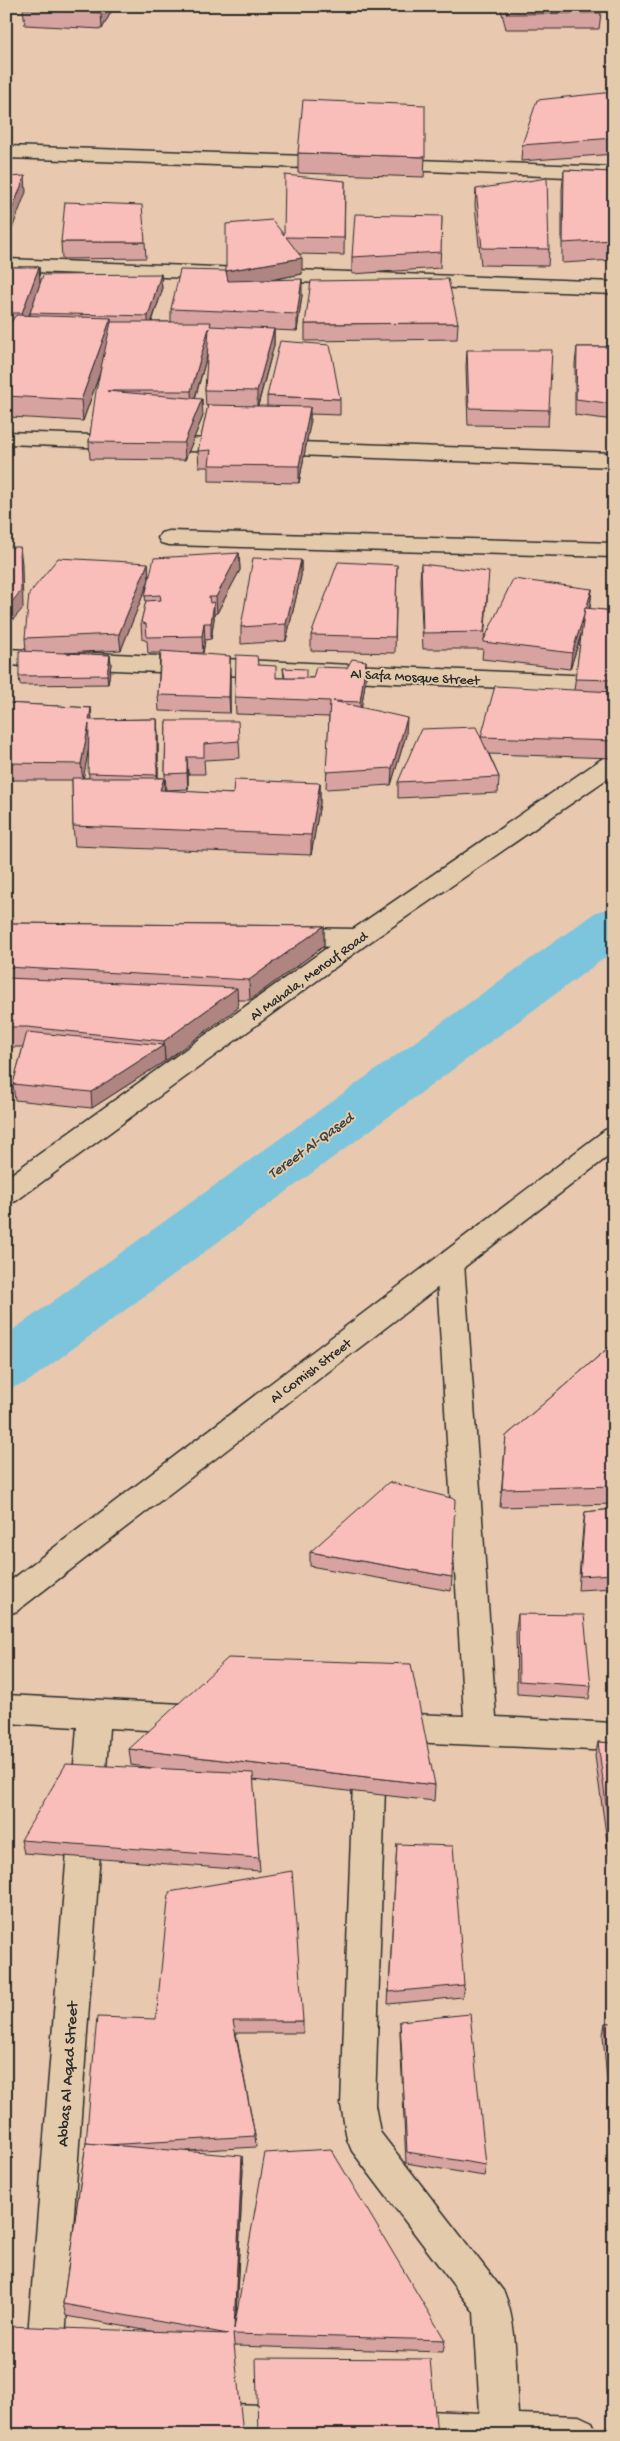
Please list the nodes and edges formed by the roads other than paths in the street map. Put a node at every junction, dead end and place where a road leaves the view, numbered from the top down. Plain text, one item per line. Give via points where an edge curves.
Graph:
1 (6, 152) edge
2 (355, 164) edge
3 (375, 165) edge
4 (614, 173) edge
5 (6, 265) edge
6 (614, 288) edge
7 (6, 438) edge
8 (614, 460) edge
9 (170, 538) dead end
10 (614, 550) edge
11 (6, 657) edge
12 (614, 685) edge
13 (614, 762) edge
14 (260, 937) edge
15 (358, 938) junction
16 (614, 1137) edge
17 (6, 1194) edge
18 (450, 1263) junction
19 (6, 1602) edge
20 (6, 1709) edge
21 (94, 1714) junction
22 (233, 1720) edge
23 (481, 1730) junction
24 (614, 1737) edge
25 (39, 2421) edge
26 (169, 2421) edge
27 (326, 2426) edge
28 (364, 2428) edge
29 (219, 2429) edge
30 (500, 2433) edge
31 (579, 2435) edge

1 - 2 street
3 - 4 street
5 - 6 street
7 - 8 street
9 - 10 street
11 - 12 street, Al Safa Mosque Street
13 - 15 street, Al Mahala, Menouf Road
14 - 15 street
15 - 17 street, Al Mahala, Menouf Road
16 - 18 street, Al Cornish Street
18 - 19 street, Al Cornish Street
18 - 23 street
20 - 21 street
21 - 22 street
21 - 25 street, Abbas Al Aqad Street
23 - 24 street
23 - 30 street via 366,1726 358,2105 364,2139 491,2305
26 - 29 street
27 - 29 street
28 - 30 street
30 - 31 street

